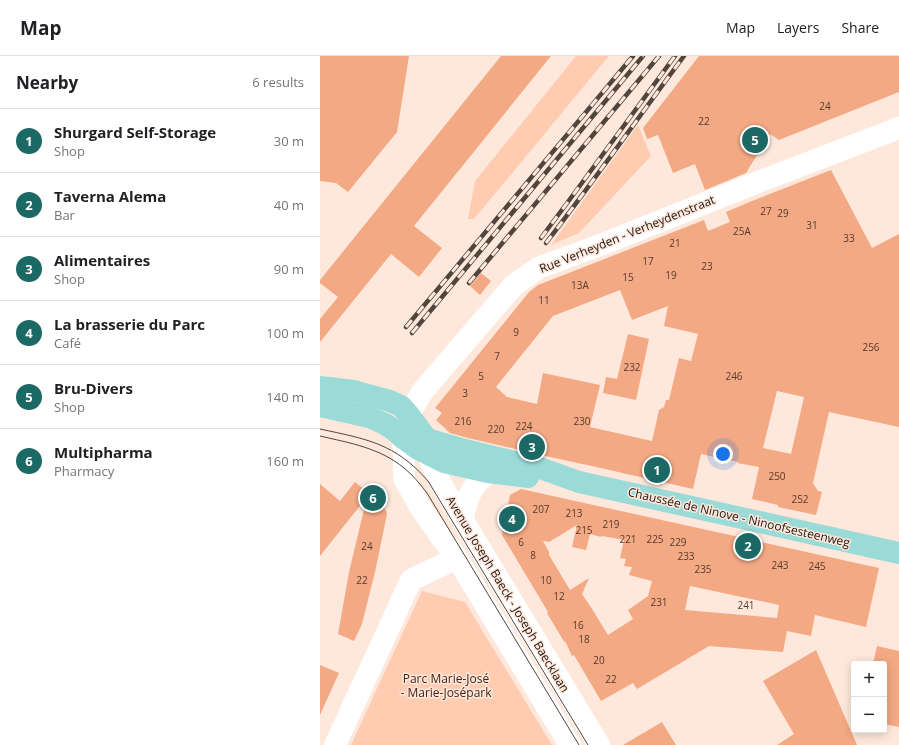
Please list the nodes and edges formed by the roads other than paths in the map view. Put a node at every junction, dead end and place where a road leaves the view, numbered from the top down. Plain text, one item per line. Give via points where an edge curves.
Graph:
1 (899, 128) edge
2 (320, 386) edge
3 (320, 406) edge
4 (409, 415) junction
5 (402, 438) junction
6 (427, 447) junction
7 (488, 472) junction
8 (579, 482) junction
9 (462, 517) junction
10 (899, 553) edge
11 (457, 558) junction
12 (335, 745) edge
13 (570, 745) edge
14 (599, 745) edge

1 - 4 street, Rue Verheyden - Verheydenstraat via 538,268 513,286 422,392
2 - 4 main road via 354,391 390,401
3 - 5 main road, Chaussée de Ninove - Ninoofsesteenweg via 369,417 385,424
4 - 5 street, Rue Verheyden - Verheydenstraat
4 - 6 main road
5 - 6 main road, Chaussée de Ninove - Ninoofsesteenweg via 418,449
5 - 11 street, Avenue Joseph Baeck - Joseph Baecklaan via 404,478 420,507
6 - 7 main road, Chaussée de Ninove - Ninoofsesteenweg via 444,462
6 - 8 main road, Chaussée de Ninove - Ninoofsesteenweg via 465,450 540,468
6 - 9 street, Avenue Joseph Baeck - Joseph Baecklaan via 441,484
7 - 8 main road, Chaussée de Ninove - Ninoofsesteenweg
7 - 9 street via 472,491
8 - 10 main road, Chaussée de Ninove - Ninoofsesteenweg
9 - 14 street, Avenue Joseph Baeck - Joseph Baecklaan
11 - 12 street via 411,580
11 - 13 street, Avenue Joseph Baeck - Joseph Baecklaan

